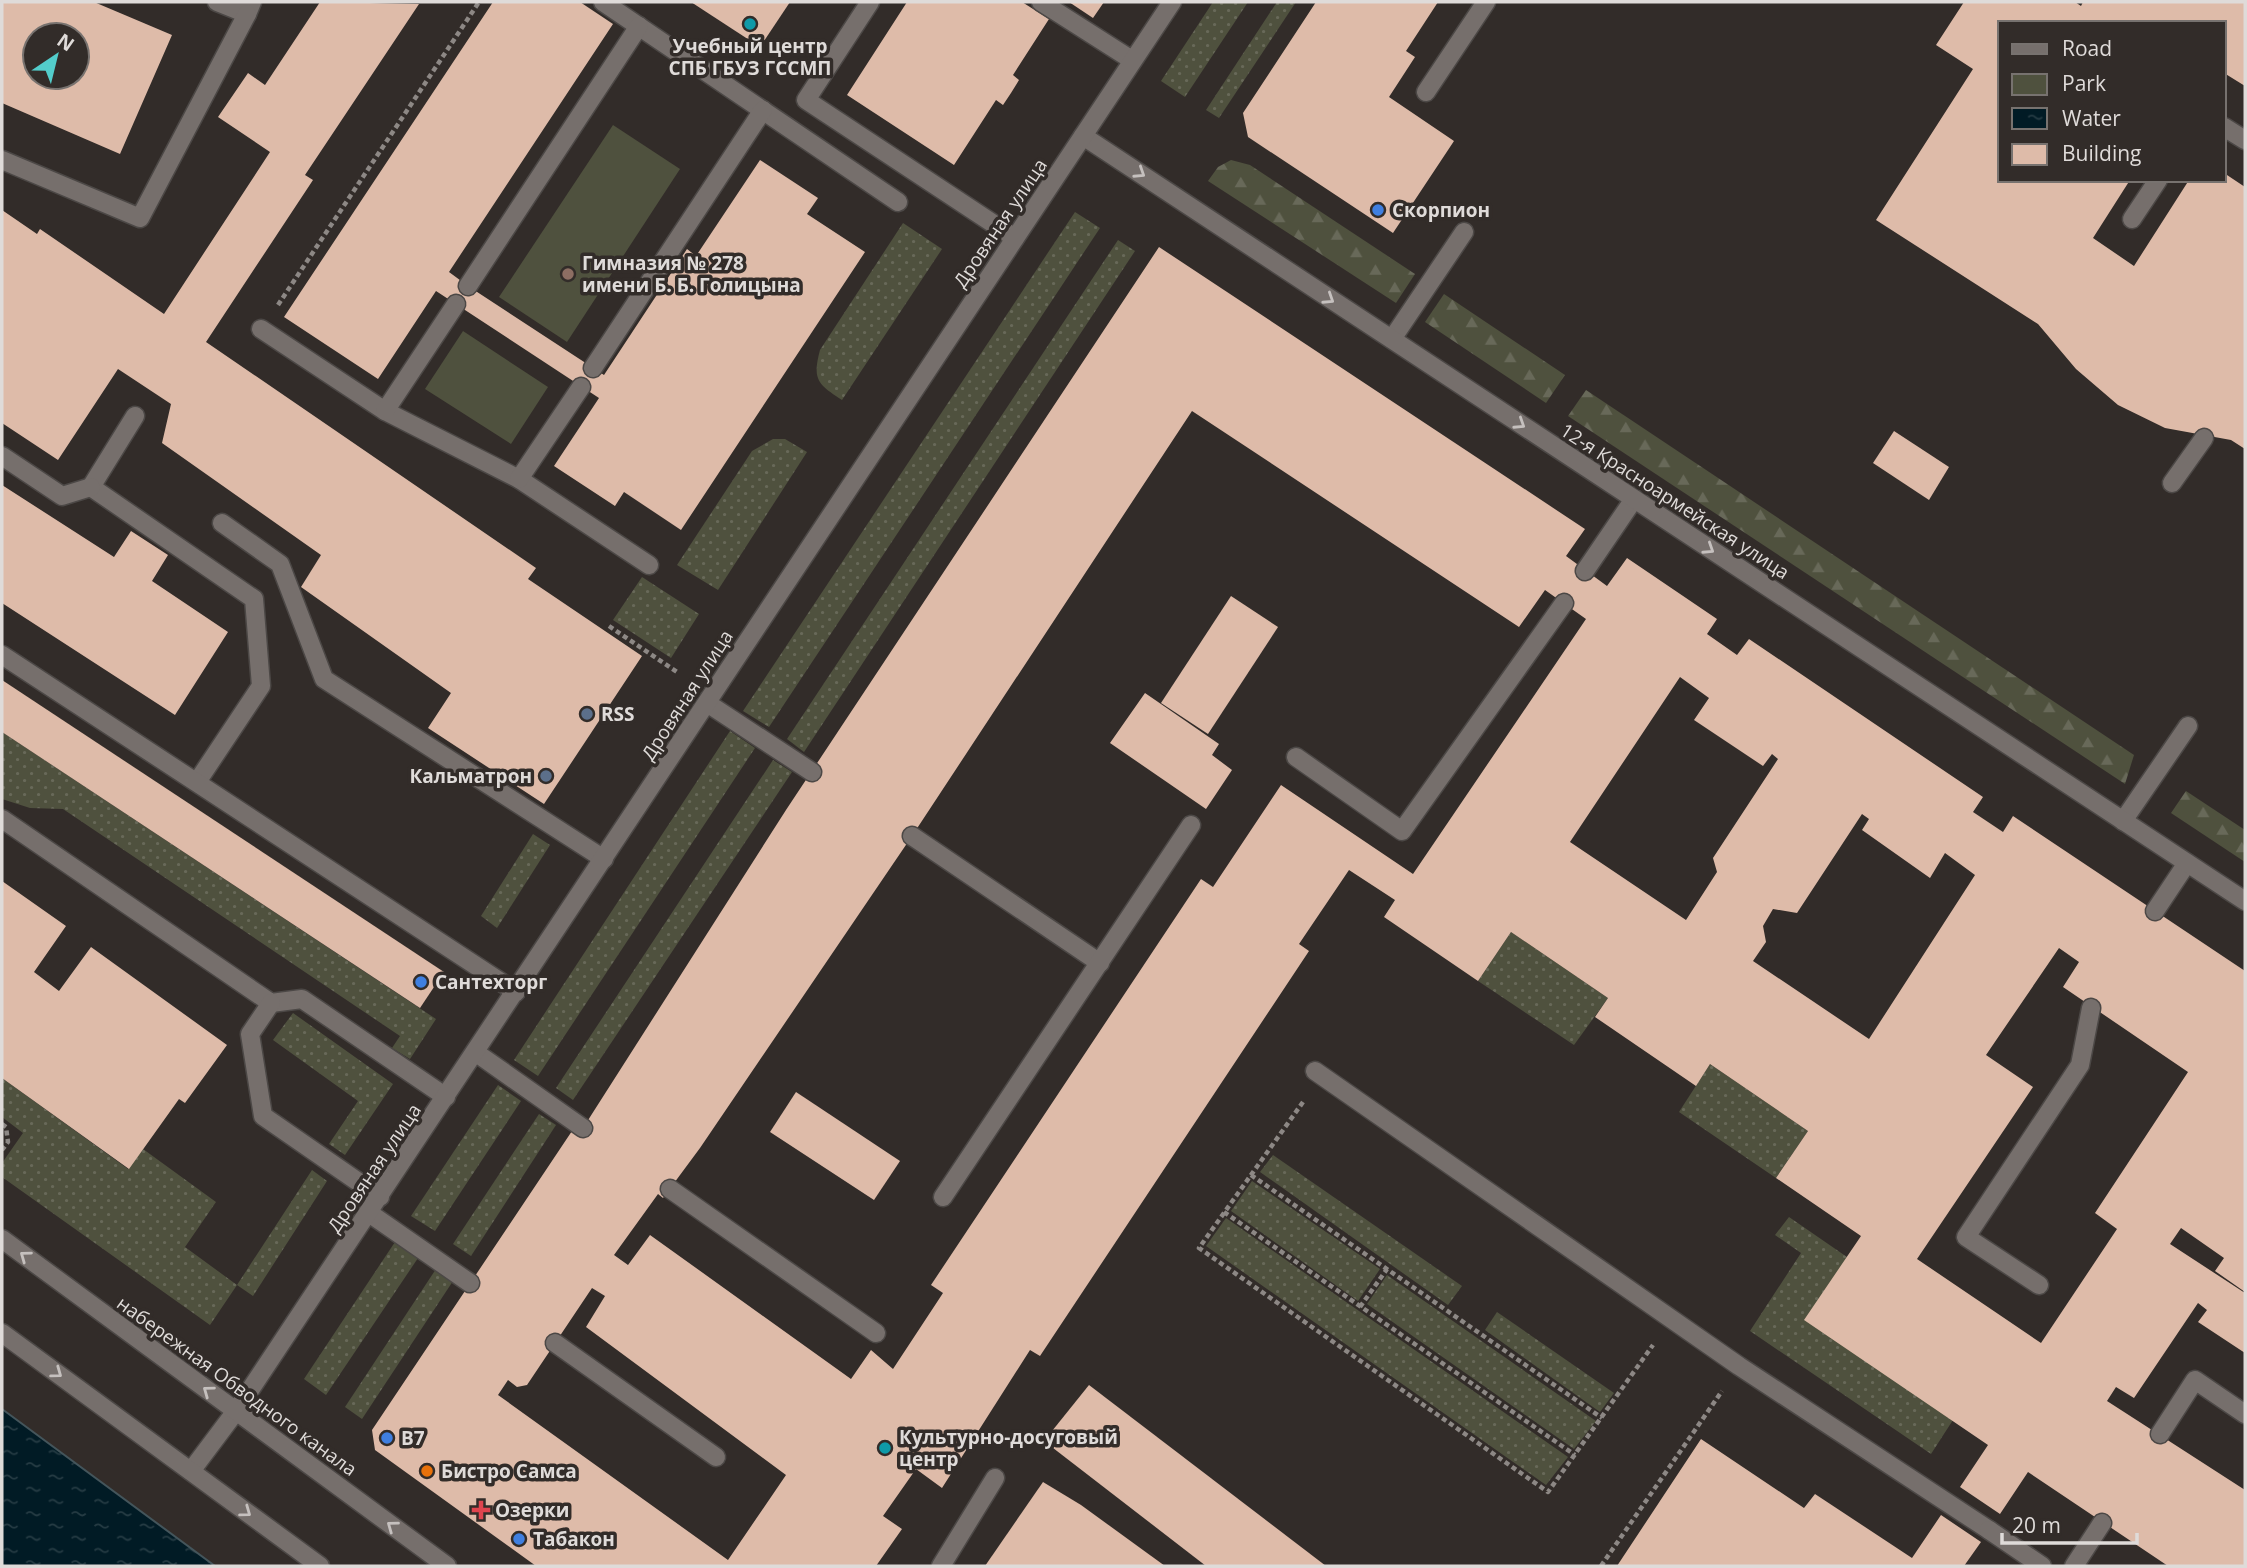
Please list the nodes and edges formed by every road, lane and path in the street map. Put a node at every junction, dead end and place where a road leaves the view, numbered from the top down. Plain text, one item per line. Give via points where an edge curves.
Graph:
1 (217, 2) edge
2 (478, 2) edge
3 (603, 2) edge
4 (870, 2) edge
5 (1041, 2) edge
6 (1172, 2) edge
7 (1486, 2) edge
8 (249, 8) edge
9 (639, 26) junction
10 (1132, 60) junction
11 (1426, 92) dead end
12 (763, 110) junction
13 (2226, 128) edge
14 (1083, 136) junction
15 (2245, 141) edge
16 (2, 160) edge
17 (2157, 182) edge
18 (898, 202) dead end
19 (2132, 219) dead end
20 (1464, 232) dead end
21 (1015, 238) junction
22 (468, 286) dead end
23 (456, 304) dead end
24 (261, 330) joint
25 (1392, 339) junction
26 (593, 368) dead end
27 (580, 387) dead end
28 (385, 411) junction
29 (135, 416) dead end
30 (2204, 438) dead end
31 (2, 456) edge
32 (519, 480) junction
33 (2172, 483) dead end
34 (91, 487) junction
35 (1634, 499) junction
36 (222, 523) dead end
37 (649, 565) dead end
38 (1585, 571) dead end
39 (1564, 603) dead end
40 (609, 626) dead end
41 (2, 655) edge
42 (677, 673) dead end
43 (707, 703) junction
44 (2188, 726) dead end
45 (1296, 757) dead end
46 (812, 772) dead end
47 (197, 782) junction
48 (2, 819) edge
49 (2123, 821) junction
50 (1191, 825) dead end
51 (912, 836) dead end
52 (604, 859) junction
53 (2187, 863) junction
54 (2245, 901) edge
55 (2155, 911) dead end
56 (1100, 963) junction
57 (516, 992) junction
58 (271, 1003) junction
59 (2091, 1008) dead end
60 (475, 1052) junction
61 (1318, 1073) joint
62 (446, 1097) junction
63 (2, 1124) edge
64 (583, 1128) dead end
65 (2, 1150) edge
66 (1251, 1175) junction
67 (670, 1189) dead end
68 (380, 1197) junction
69 (943, 1197) dead end
70 (1224, 1212) junction
71 (369, 1213) junction
72 (2, 1239) edge
73 (1387, 1269) junction
74 (470, 1283) dead end
75 (2039, 1285) dead end
76 (1360, 1307) junction
77 (1672, 1319) junction
78 (2, 1333) edge
79 (876, 1333) dead end
80 (555, 1343) dead end
81 (1740, 1366) junction
82 (236, 1411) junction
83 (2245, 1414) edge
84 (1602, 1418) junction
85 (2160, 1434) dead end
86 (1575, 1455) junction
87 (716, 1457) dead end
88 (191, 1471) junction
89 (995, 1478) dead end
90 (2102, 1522) dead end
91 (320, 1566) edge
92 (447, 1566) edge
93 (941, 1566) edge
94 (1601, 1566) edge
95 (2042, 1566) edge
96 (2074, 1566) edge

1 - 8 street
2 - 24 path
3 - 9 street
4 - 21 street via 806,100
5 - 10 street
6 - 10 street, Дровяная улица
7 - 11 street
8 - 16 street via 140,218
9 - 12 street
9 - 22 street
10 - 14 street, Дровяная улица
12 - 18 street
12 - 26 street
13 - 15 street
14 - 21 street, Дровяная улица
14 -> 25 street, 12-я Красноармейская улица
17 - 19 street
20 - 25 street
21 - 43 street, Дровяная улица
23 - 28 street
24 - 28 street
25 -> 35 street, 12-я Красноармейская улица
27 - 32 street
28 - 32 street
29 - 34 street
30 - 33 street
31 - 34 street via 62,496
32 - 37 street
34 - 47 street via 254,599 261,686
35 - 38 street
35 -> 49 street, 12-я Красноармейская улица
36 - 52 street via 281,564 324,679
39 - 45 street via 1402,831
40 - 42 path
41 - 47 street
43 - 46 street
43 - 52 street, Дровяная улица
44 - 49 street
47 - 57 street
48 - 58 street
49 - 53 street, 12-я Красноармейская улица
50 - 56 street
51 - 56 street
52 - 57 street, Дровяная улица
53 - 54 street, 12-я Красноармейская улица
53 - 55 street
56 - 69 street
57 - 60 street, Дровяная улица
58 - 62 street via 302,999
58 - 68 street via 250,1034 263,1116
59 - 75 street via 2080,1065 1966,1237
60 - 62 street, Дровяная улица
60 - 64 street
61 - 66 path
61 - 77 street
62 - 68 street, Дровяная улица
63 - 65 path via 8,1142
66 - 70 path
66 - 73 path
67 - 79 street
68 - 71 street, Дровяная улица
70 - 76 path
70 - 86 path via 1199,1248 1548,1492
71 - 74 street
71 - 82 street, Дровяная улица
82 -> 72 street, набережная Обводного канала
73 - 76 path
73 - 84 path
76 - 86 path
77 - 81 street
77 - 84 path
78 -> 88 street
80 - 87 street
81 - 94 path
81 - 95 street
82 - 88 street, Дровяная улица
92 -> 82 street, набережная Обводного канала
83 - 85 street via 2195,1380
84 - 86 path
88 -> 91 street
89 - 93 street
90 - 96 street

